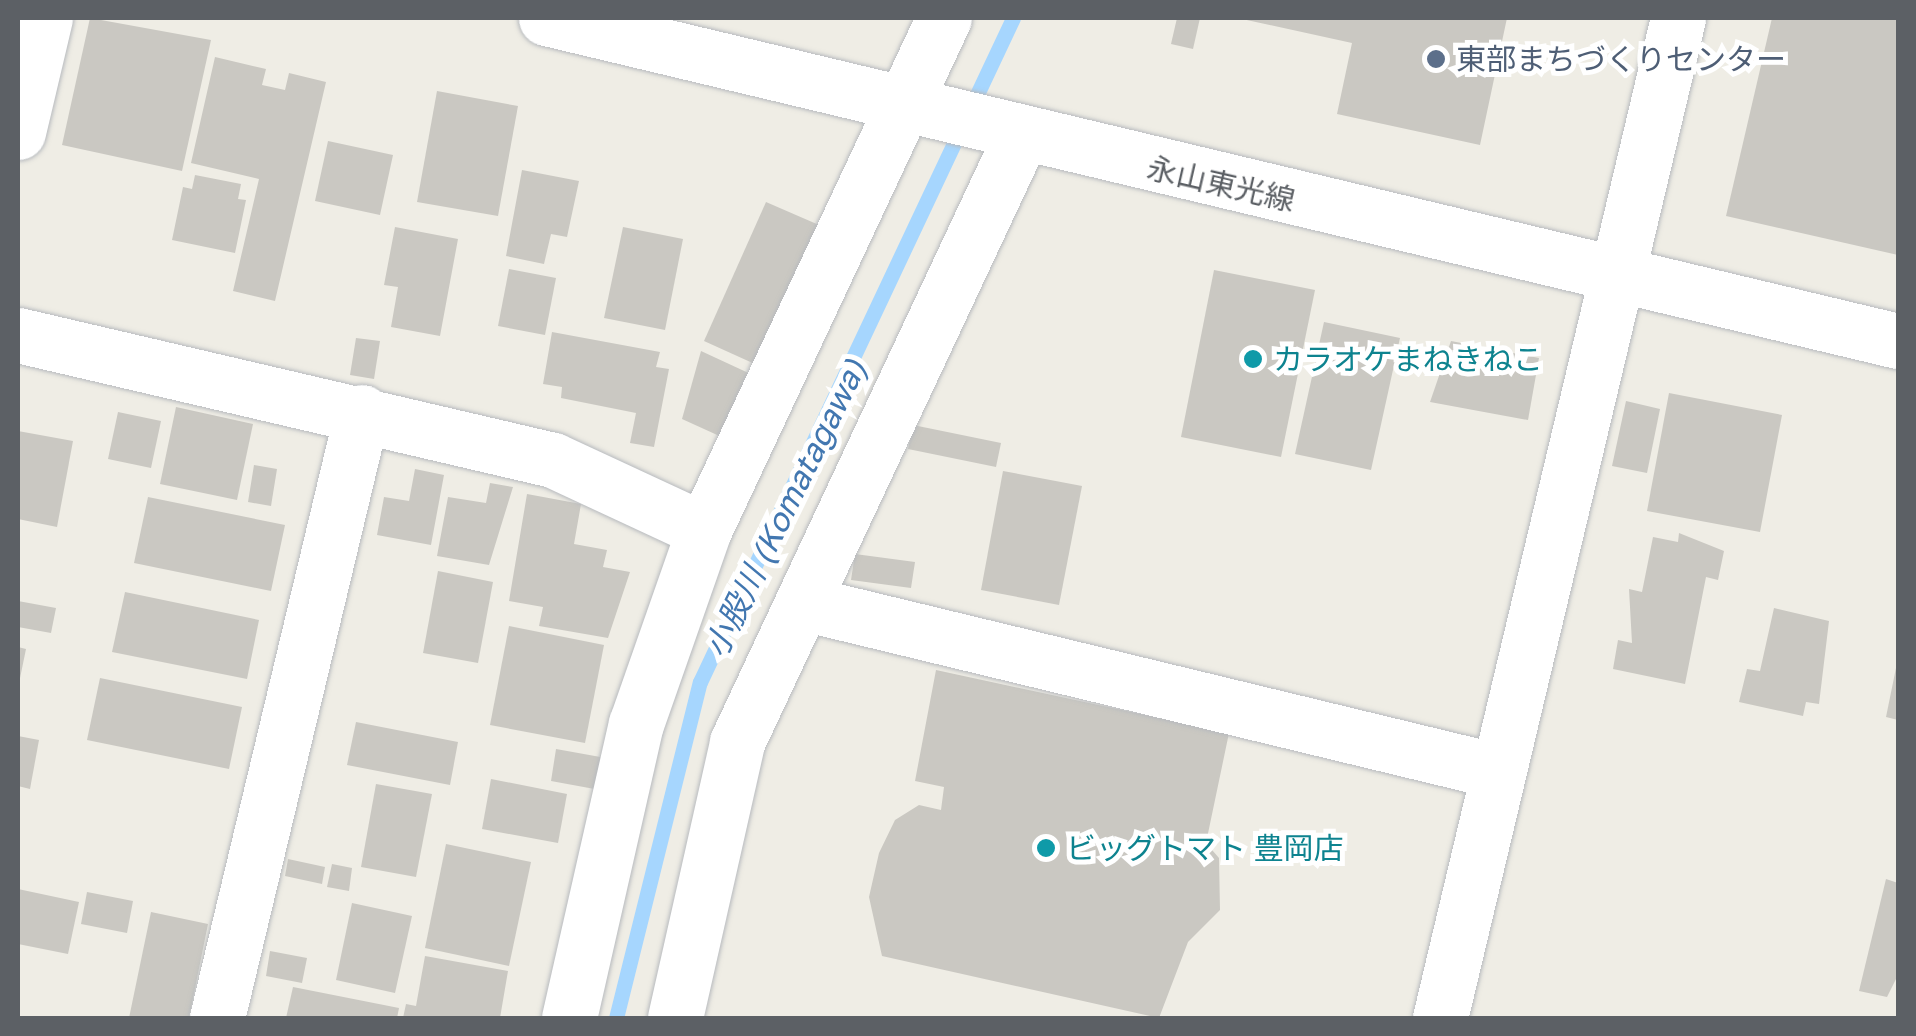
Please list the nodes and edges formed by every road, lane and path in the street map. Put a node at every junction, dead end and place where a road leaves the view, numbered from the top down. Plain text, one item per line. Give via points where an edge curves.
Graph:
1 (44, 18) edge
2 (546, 18) edge
3 (944, 18) edge
4 (1678, 18) edge
5 (910, 108) junction
6 (18, 132) edge
7 (1006, 132) junction
8 (1618, 275) junction
9 (18, 335) edge
10 (1898, 342) edge
11 (362, 412) junction
12 (704, 530) junction
13 (803, 602) junction
14 (1497, 770) junction
15 (216, 1018) edge
16 (569, 1018) edge
17 (675, 1018) edge
18 (1440, 1018) edge

1 - 6 street
2 - 5 street, 永山東光線
3 - 5 street
4 - 8 street
5 - 7 street, 永山東光線
5 - 12 street
7 - 8 street, 永山東光線
7 - 13 street
8 - 10 street, 永山東光線
8 - 14 street
9 - 11 street
11 - 12 street via 553,460
11 - 15 street
12 - 16 street via 636,724
13 - 14 street
13 - 17 street via 738,742
14 - 18 street

